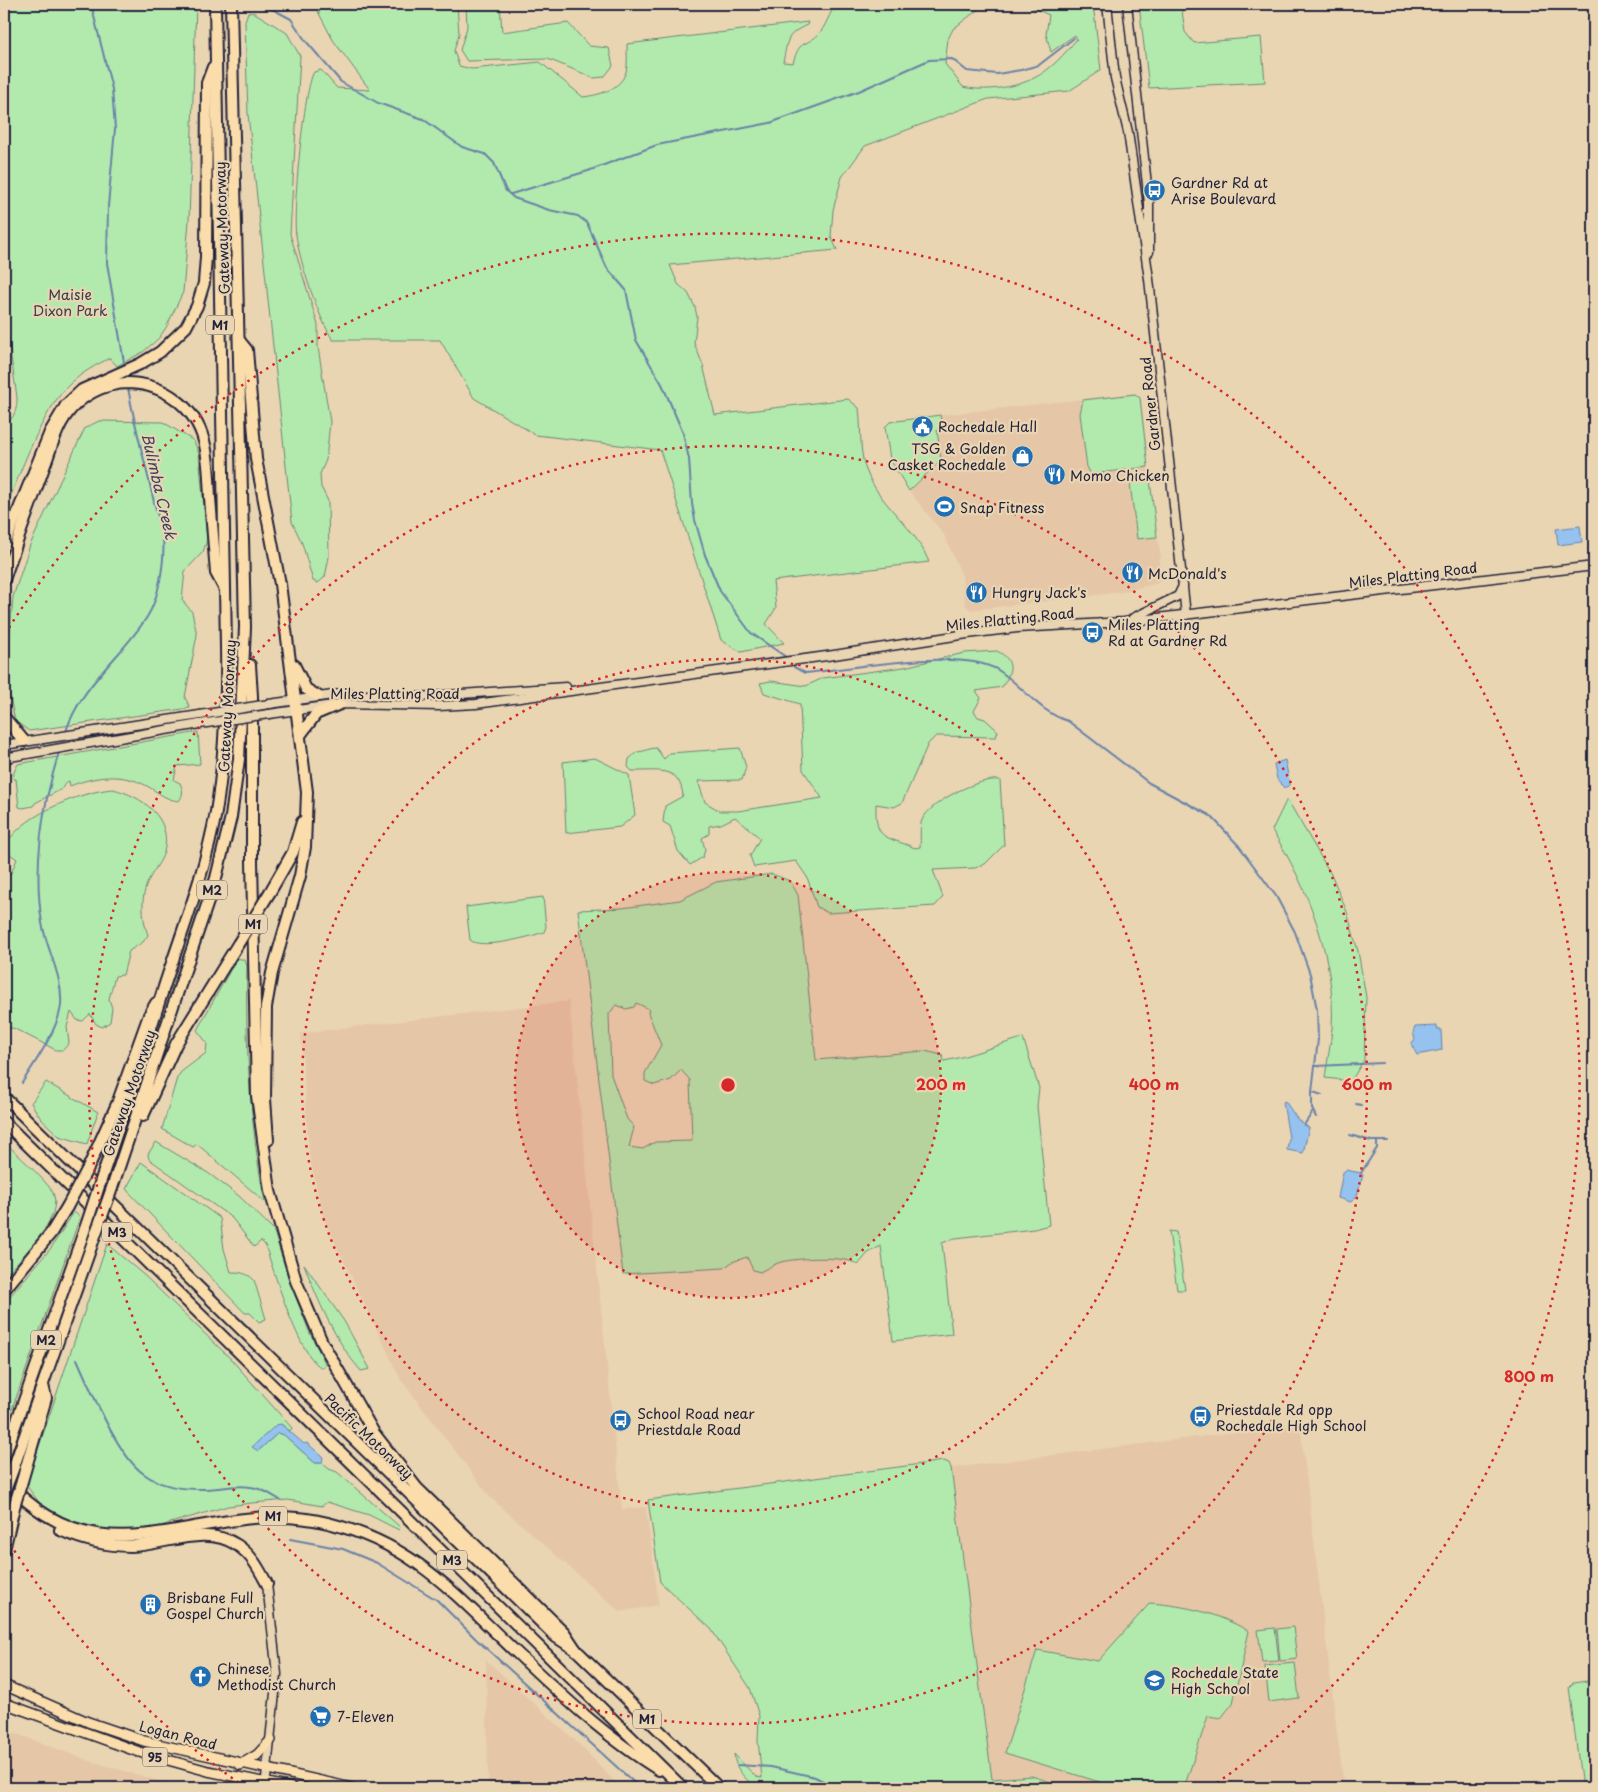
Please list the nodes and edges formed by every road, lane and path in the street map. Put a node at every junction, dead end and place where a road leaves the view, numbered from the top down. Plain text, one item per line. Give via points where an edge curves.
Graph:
1 (215, 4) edge
2 (231, 4) edge
3 (1107, 4) edge
4 (1127, 4) edge
5 (215, 60) junction
6 (1149, 279) junction
7 (239, 340) junction
8 (116, 380) junction
9 (4, 546) edge
10 (1594, 566) edge
11 (4, 580) edge
12 (1183, 586) junction
13 (225, 590) junction
14 (1186, 615) junction
15 (1124, 622) junction
16 (245, 627) junction
17 (290, 657) junction
18 (609, 684) junction
19 (318, 696) junction
20 (296, 704) junction
21 (340, 704) junction
22 (4, 717) edge
23 (301, 734) junction
24 (24, 742) junction
25 (4, 752) edge
26 (308, 808) junction
27 (163, 992) junction
28 (4, 1097) edge
29 (4, 1122) edge
30 (127, 1142) junction
31 (266, 1169) junction
32 (4, 1290) edge
33 (43, 1384) junction
34 (4, 1457) edge
35 (8, 1475) edge
36 (4, 1493) edge
37 (38, 1510) junction
38 (4, 1550) edge
39 (267, 1584) joint
40 (576, 1650) junction
41 (4, 1685) edge
42 (4, 1703) edge
43 (271, 1740) junction
44 (240, 1764) junction
45 (267, 1770) junction
46 (672, 1778) junction
47 (265, 1786) edge
48 (292, 1788) edge
49 (352, 1788) edge
50 (683, 1788) edge
51 (719, 1788) edge

1 - 5 highway, Gateway Motorway / M1
2 - 7 highway, Gateway Motorway / M1
3 - 6 main road, Gardner Road via 1115,78 1128,132
4 - 6 main road, Gardner Road via 1149,204
5 - 8 highway via 208,83 206,258 204,283 197,306 186,327 160,352
5 - 13 highway, Gateway Motorway / M1
6 - 12 main road, Gardner Road
7 - 16 highway, Gateway Motorway / M1
7 - 17 highway via 247,350 258,467
8 - 9 highway via 82,390 59,414
8 - 11 highway via 84,397 65,417
8 - 13 highway via 162,390 190,413 201,431 207,458 216,573
10 - 14 main road, Miles Platting Road
12 - 14 main road, Gardner Road
12 - 15 main road via 1172,600
13 - 27 highway, Gateway Motorway / M1 via 226,715 216,815
14 - 15 main road, Miles Platting Road
15 - 18 main road, Miles Platting Road via 967,634
16 - 30 highway, Gateway Motorway / M2 via 242,728 225,843 205,914
16 - 31 highway, M1 via 252,696 258,1096
17 - 19 highway via 306,689
17 - 20 highway
18 - 19 main road, Miles Platting Road via 448,696 357,693
18 - 21 main road, Miles Platting Road via 467,705
19 - 20 main road, Miles Platting Road
20 - 21 main road, Miles Platting Road
20 - 23 highway
20 - 24 main road, Miles Platting Road, bridge via 269,704
20 - 25 main road, Miles Platting Road, bridge via 269,714 70,748
21 - 23 highway via 316,714
22 - 24 highway
23 - 26 highway
24 - 25 main road, Miles Platting Road
26 - 30 highway, bridge via 293,852 176,1044 137,1132
26 - 31 highway via 300,876 272,973 266,1007 265,1099 269,1146
27 - 32 highway, M1, bridge via 149,1015 117,1104 89,1166 43,1244
27 - 34 highway, Gateway Motorway / M2, bridge via 87,1223
28 - 40 highway, Pacific Motorway / M3 via 556,1637
29 - 46 highway, M3
30 - 33 highway, Gateway Motorway / M2, bridge
31 - 40 highway, M1 via 277,1222 310,1317 374,1433 417,1488 564,1632
33 - 35 highway, Gateway Motorway / M2
33 - 38 highway, bridge via 46,1398
35 - 36 highway, Gateway Motorway / M2, bridge
35 - 37 highway, M1
37 - 39 highway via 53,1526 74,1536 106,1544 132,1546 200,1536 220,1537 247,1553
37 - 46 highway, M1 via 72,1528 115,1537 156,1534 236,1518 273,1516 328,1522 370,1536 438,1577 517,1653 630,1752
39 - 43 main road via 277,1674
40 - 51 highway, Pacific Motorway / M1
41 - 44 main road, Logan Road / 95 via 122,1735
42 - 47 main road, Logan Road / 95 via 130,1749
43 - 44 main road via 257,1755
43 - 45 main road
44 - 45 main road, Logan Road / 95
45 - 47 main road
45 - 49 main road, Logan Road / 95
46 - 50 highway, M1
47 - 48 main road, Logan Road / 95

